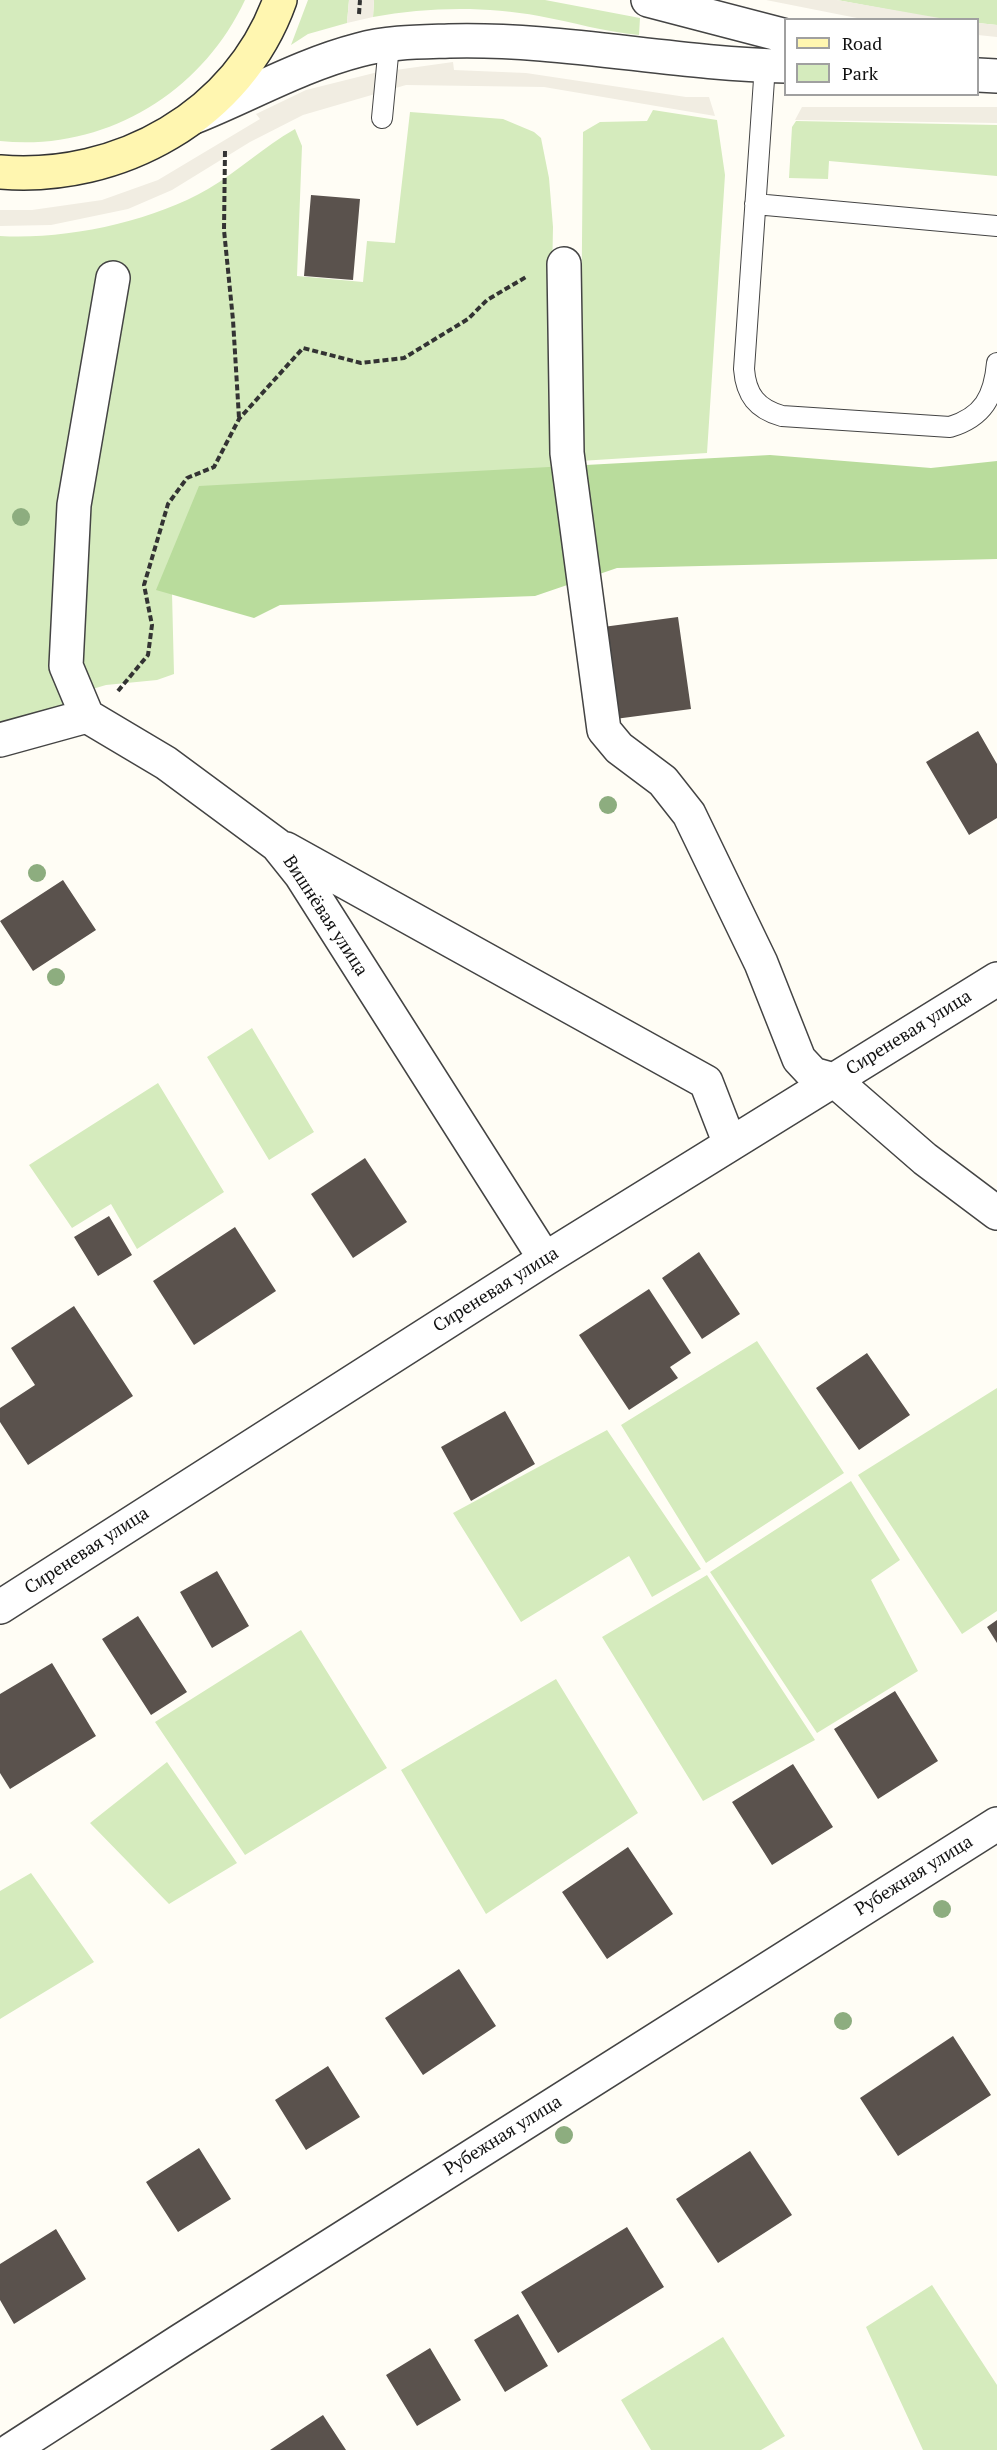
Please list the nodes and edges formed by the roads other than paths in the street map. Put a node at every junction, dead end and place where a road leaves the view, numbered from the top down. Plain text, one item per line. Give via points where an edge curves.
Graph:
1 (280, 0) edge
2 (648, 0) edge
3 (784, 35) edge
4 (389, 45) junction
5 (775, 66) edge
6 (979, 75) edge
7 (997, 76) edge
8 (193, 118) junction
9 (382, 118) dead end
10 (0, 172) edge
11 (755, 204) junction
12 (997, 226) edge
13 (550, 268) road end
14 (113, 278) dead end
15 (997, 363) edge
16 (87, 716) junction
17 (0, 740) edge
18 (278, 845) junction
19 (997, 979) edge
20 (834, 1080) junction
21 (730, 1144) junction
22 (997, 1213) edge
23 (545, 1258) junction
24 (0, 1607) edge
25 (997, 1824) edge
26 (11, 2450) edge

1 - 8 street via 262,40 243,68
2 - 3 street
4 - 5 street via 481,40
4 - 8 street via 317,64
4 - 9 lane
5 - 11 lane
6 - 7 street
8 - 10 street via 143,148 103,163 36,173
11 - 12 lane
11 - 15 lane via 745,386 754,401 768,412 950,427 968,421 981,410 996,380
13 - 20 street via 567,453 604,730 619,748 663,781 689,814 752,943 799,1059 813,1074
14 - 16 street via 74,505 66,666
16 - 17 street
16 - 18 street, Вишнёвая улица via 166,763
18 - 21 street via 706,1082
18 - 23 street, Вишнёвая улица via 301,875
19 - 20 street, Сиреневая улица
20 - 21 street, Сиреневая улица
20 - 22 street via 925,1159
21 - 23 street, Сиреневая улица
23 - 24 street, Сиреневая улица
25 - 26 street, Рубежная улица

